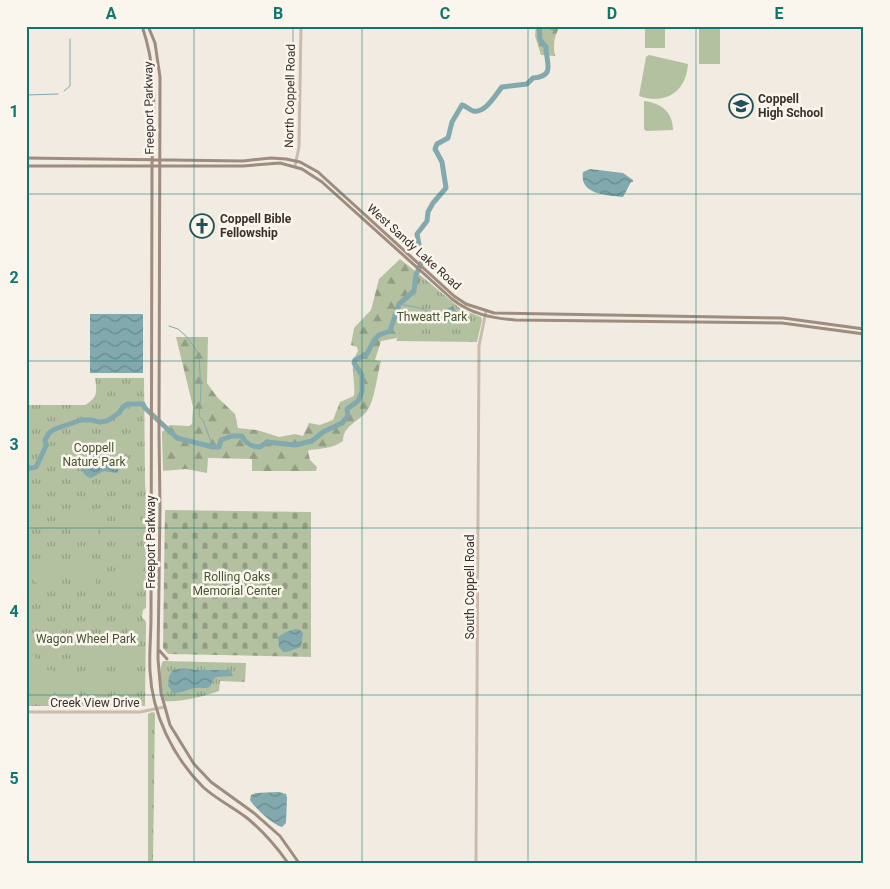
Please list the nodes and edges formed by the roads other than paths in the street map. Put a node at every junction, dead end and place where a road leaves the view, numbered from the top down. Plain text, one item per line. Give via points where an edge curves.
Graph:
1 (142, 26) edge
2 (148, 26) edge
3 (300, 26) edge
4 (154, 100) junction
5 (160, 100) junction
6 (26, 158) edge
7 (75, 159) junction
8 (152, 160) junction
9 (159, 160) junction
10 (296, 161) junction
11 (26, 166) edge
12 (76, 166) junction
13 (152, 166) junction
14 (159, 166) junction
15 (295, 166) junction
16 (152, 215) junction
17 (159, 215) junction
18 (152, 257) junction
19 (159, 257) junction
20 (152, 300) junction
21 (159, 301) junction
22 (486, 311) junction
23 (485, 316) junction
24 (834, 327) junction
25 (864, 329) edge
26 (864, 334) edge
27 (151, 475) junction
28 (160, 475) junction
29 (151, 506) junction
30 (160, 506) junction
31 (151, 613) junction
32 (159, 615) junction
33 (151, 618) junction
34 (158, 649) junction
35 (167, 659) dead end
36 (164, 707) junction
37 (156, 709) junction
38 (26, 712) edge
39 (288, 863) edge
40 (298, 863) edge
41 (476, 863) edge

1 - 4 main road, Freeport Parkway via 152,62
2 - 5 main road, Freeport Parkway via 158,60
3 - 10 street, North Coppell Road via 300,133
4 - 5 main road
4 - 8 main road, Freeport Parkway
5 - 9 main road, Freeport Parkway
6 - 7 main road, West Sandy Lake Road
7 - 8 main road, West Sandy Lake Road
7 - 12 main road
8 - 9 main road, West Sandy Lake Road
8 - 13 main road, Freeport Parkway
9 - 10 main road, West Sandy Lake Road via 271,158
9 - 14 main road, Freeport Parkway
10 - 15 street, North Coppell Road
10 - 22 main road, West Sandy Lake Road via 325,178 454,296
11 - 12 main road, West Sandy Lake Road
12 - 13 main road, West Sandy Lake Road
13 - 14 main road, West Sandy Lake Road
13 - 16 main road, Freeport Parkway
14 - 15 main road, West Sandy Lake Road via 280,163
14 - 17 main road, Freeport Parkway
15 - 23 main road, West Sandy Lake Road via 322,182 461,306
16 - 17 main road
16 - 18 main road, Freeport Parkway
17 - 19 main road, Freeport Parkway
18 - 19 main road
18 - 20 main road, Freeport Parkway
19 - 21 main road, Freeport Parkway
20 - 21 main road
20 - 27 main road, Freeport Parkway
21 - 28 main road, Freeport Parkway
22 - 23 street, South Coppell Road
22 - 24 main road, West Sandy Lake Road via 506,315 783,318
23 - 24 main road, West Sandy Lake Road via 515,320
23 - 41 street, South Coppell Road via 479,353
24 - 25 main road, West Sandy Lake Road
24 - 26 main road, West Sandy Lake Road
27 - 28 main road
27 - 29 main road, Freeport Parkway
28 - 30 main road, Freeport Parkway
29 - 30 main road
29 - 31 main road, Freeport Parkway
30 - 32 main road, Freeport Parkway
31 - 32 main road
31 - 33 main road, Freeport Parkway
32 - 33 main road
32 - 34 main road, Freeport Parkway
33 - 37 main road, Freeport Parkway via 150,670
34 - 35 main road
34 - 36 main road, Freeport Parkway
36 - 37 street, Creek View Drive
36 - 40 main road, Freeport Parkway via 170,724 194,764 211,782 280,836
37 - 38 street, Creek View Drive via 140,712
37 - 39 main road, Freeport Parkway via 170,743 204,788 269,837

